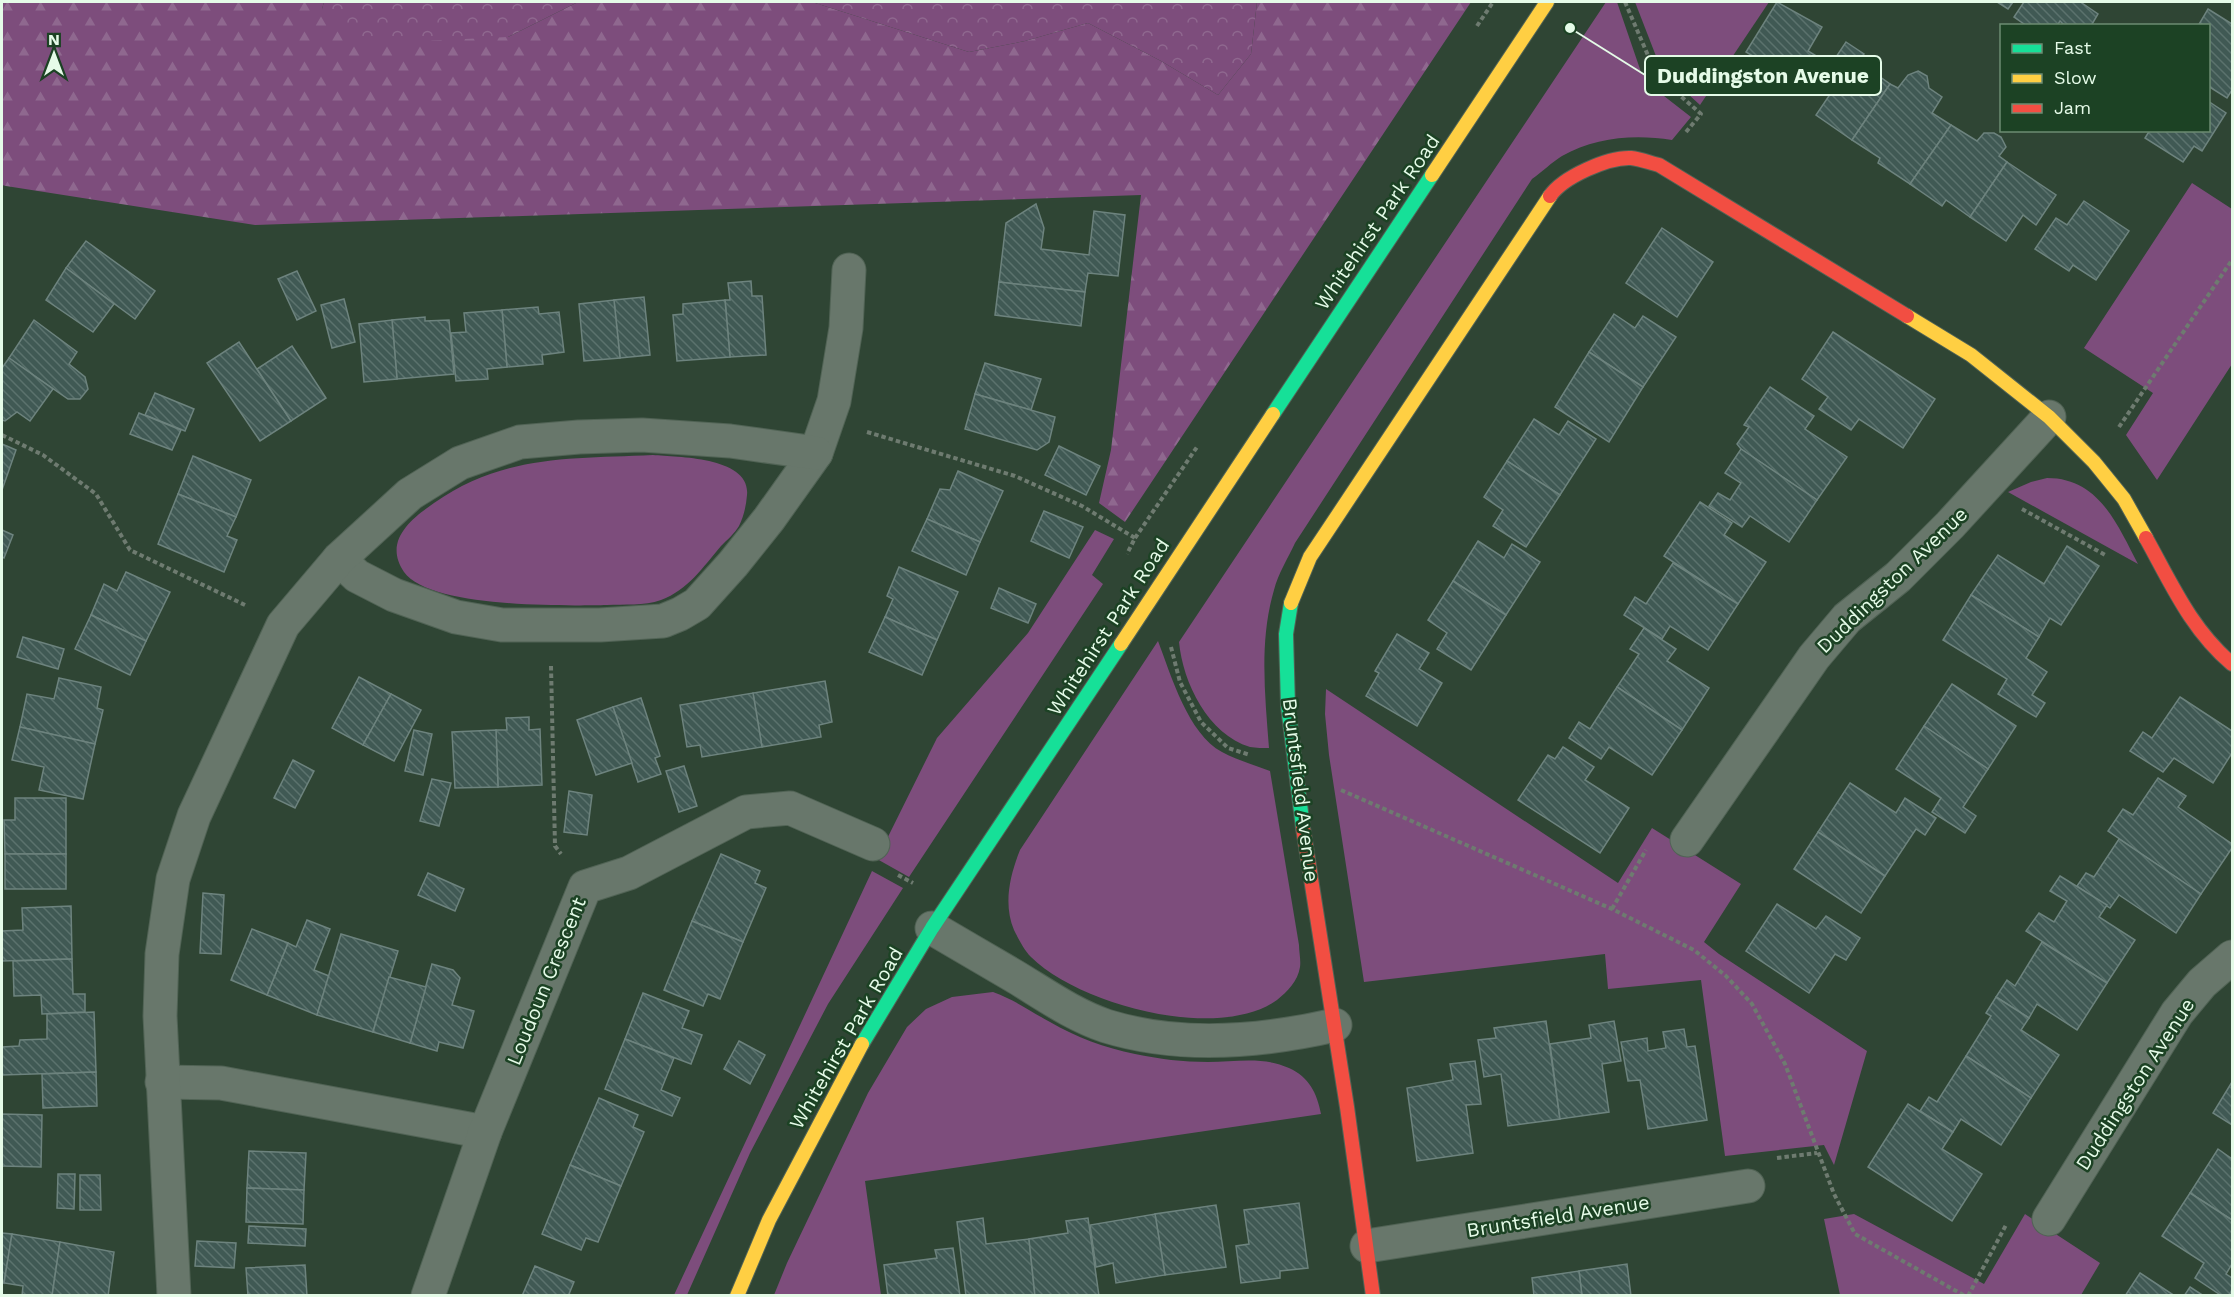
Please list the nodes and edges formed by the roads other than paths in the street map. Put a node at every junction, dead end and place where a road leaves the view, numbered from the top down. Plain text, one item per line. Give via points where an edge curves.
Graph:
1 (1547, 2) edge
2 (849, 270) dead end
3 (2049, 417) junction
4 (816, 453) junction
5 (339, 559) junction
6 (2232, 664) edge
7 (1687, 840) road end
8 (873, 844) dead end
9 (932, 928) junction
10 (2232, 957) edge
11 (1335, 1025) junction
12 (162, 1082) junction
13 (485, 1132) junction
14 (1748, 1186) dead end
15 (2049, 1219) road end
16 (1367, 1246) junction
17 (174, 1296) edge
18 (428, 1296) edge
19 (737, 1296) edge
20 (1373, 1296) edge

1 - 9 street, Whitehirst Park Road
2 - 4 street via 846,328 834,401
3 - 6 street via 2124,499 2191,620 2212,647
3 - 7 street, Duddingston Avenue via 1898,577 1847,618 1814,657
3 - 11 street, Bruntsfield Avenue via 1971,355 1659,165 1628,158 1593,167 1554,190 1310,557 1293,592 1286,633 1294,770
4 - 5 street via 730,441 642,435 520,442 460,463 410,494
4 - 5 street via 762,528 697,604 663,621 502,625 456,616 394,595 357,576
5 - 12 street via 283,625 194,816 173,879 162,954
8 - 13 street, Loudoun Crescent via 790,808 746,812 629,873 585,887
9 - 11 street via 1061,1005 1104,1025 1152,1038 1234,1040
9 - 19 street, Whitehirst Park Road via 855,1055 769,1220
10 - 15 street, Duddingston Avenue via 2202,983 2177,1013
11 - 16 street, Bruntsfield Avenue
12 - 13 street via 221,1083
12 - 17 street
13 - 18 street, Loudoun Crescent
14 - 16 street, Bruntsfield Avenue
16 - 20 street, Bruntsfield Avenue

